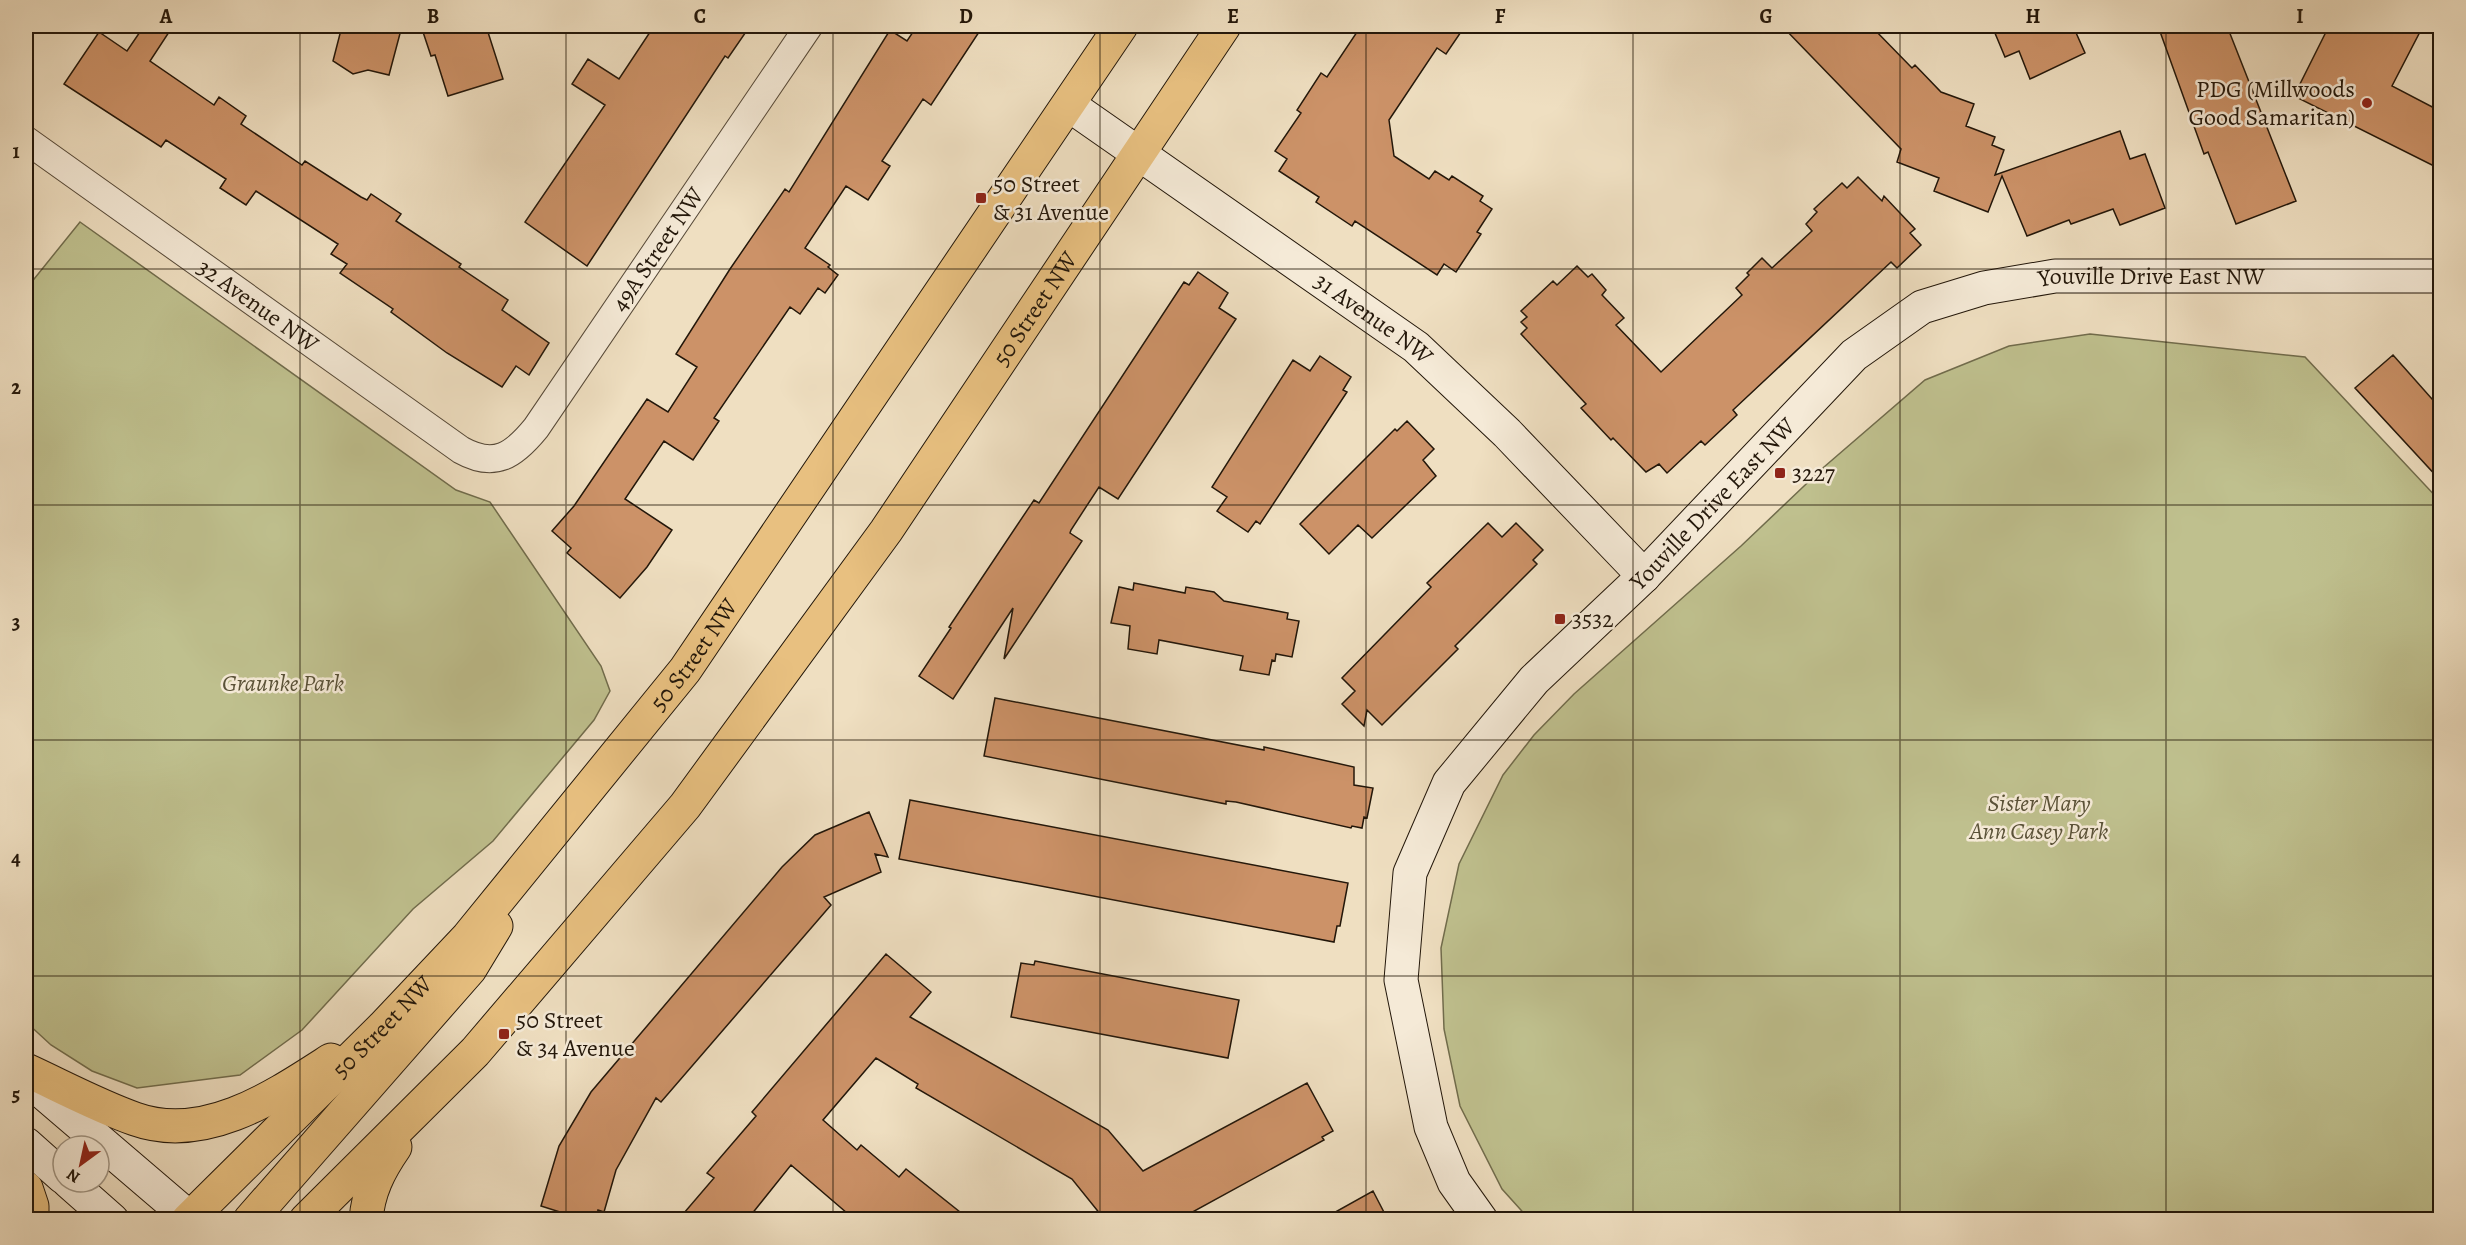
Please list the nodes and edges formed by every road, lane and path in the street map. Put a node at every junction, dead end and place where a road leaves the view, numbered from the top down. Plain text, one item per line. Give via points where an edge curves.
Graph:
1 (809, 26) edge
2 (1121, 26) edge
3 (1224, 26) edge
4 (1069, 105) junction
5 (26, 140) edge
6 (1139, 153) junction
7 (2440, 276) edge
8 (495, 459) joint
9 (1644, 576) junction
10 (549, 840) junction
11 (383, 1027) junction
12 (26, 1070) edge
13 (26, 1078) edge
14 (429, 1099) junction
15 (26, 1144) edge
16 (51, 1166) edge
17 (26, 1188) edge
18 (83, 1194) edge
19 (190, 1219) edge
20 (32, 1220) edge
21 (112, 1220) edge
22 (250, 1220) edge
23 (306, 1220) edge
24 (366, 1220) edge
25 (1481, 1220) edge

1 - 8 street, 49A Street NW via 536,428 510,455
2 - 4 main road, 50 Street NW
3 - 6 main road, 50 Street NW
4 - 6 street, 31 Avenue NW
4 - 10 main road, 50 Street NW via 685,670
5 - 8 street, 32 Avenue NW via 461,450 481,459
6 - 9 street, 31 Avenue NW via 1416,346 1507,433
6 - 14 main road, 50 Street NW via 886,531 685,806 475,1052
7 - 9 street, Youville Drive East NW via 2055,276 1984,288 1922,307 1854,355
9 - 25 street, Youville Drive East NW via 1534,680 1449,783 1410,873 1401,980 1431,1127 1454,1182
10 - 11 main road, 50 Street NW via 468,937
10 - 22 main road via 470,969
11 - 12 main road via 272,1098 235,1115 182,1126 136,1120
11 - 19 main road, 50 Street NW
13 - 19 street
14 - 23 main road, 50 Street NW
14 - 24 main road via 381,1167 367,1202
15 - 16 street
17 - 20 main road
18 - 21 street

